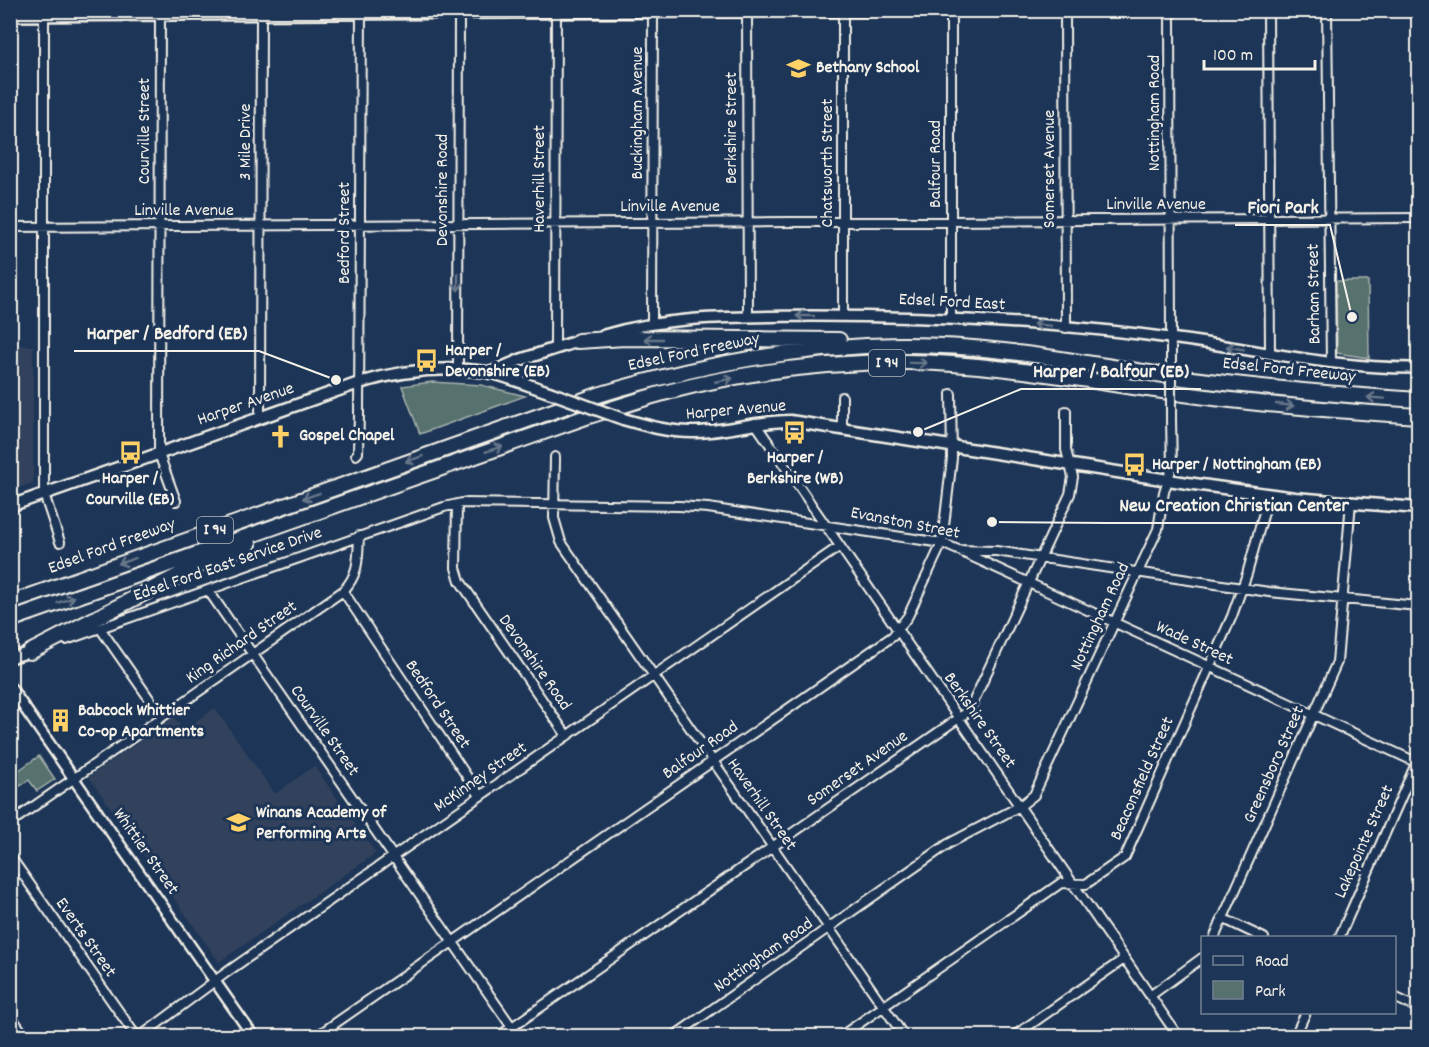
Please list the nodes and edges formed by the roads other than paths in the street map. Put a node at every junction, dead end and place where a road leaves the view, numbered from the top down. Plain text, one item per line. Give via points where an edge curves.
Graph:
1 (1011, 10) edge
2 (1065, 10) edge
3 (1170, 10) edge
4 (1268, 10) edge
5 (1327, 10) edge
6 (653, 11) edge
7 (747, 11) edge
8 (843, 11) edge
9 (951, 11) edge
10 (361, 12) edge
11 (459, 12) edge
12 (556, 12) edge
13 (44, 13) edge
14 (160, 13) edge
15 (261, 13) edge
16 (10, 16) edge
17 (1419, 218) edge
18 (1270, 219) junction
19 (1329, 219) junction
20 (1066, 220) junction
21 (1171, 220) junction
22 (951, 221) junction
23 (747, 222) junction
24 (843, 222) junction
25 (555, 223) junction
26 (652, 223) junction
27 (458, 224) junction
28 (261, 225) junction
29 (361, 225) junction
30 (44, 226) junction
31 (159, 226) junction
32 (10, 227) edge
33 (748, 316) junction
34 (843, 316) junction
35 (951, 318) junction
36 (652, 324) junction
37 (1066, 328) junction
38 (578, 341) junction
39 (1171, 343) junction
40 (901, 345) junction
41 (555, 347) junction
42 (1270, 353) junction
43 (1330, 362) junction
44 (1419, 368) edge
45 (458, 370) junction
46 (490, 373) junction
47 (359, 383) junction
48 (951, 394) dead end
49 (842, 397) dead end
50 (1419, 400) edge
51 (1066, 411) dead end
52 (260, 418) junction
53 (1419, 418) edge
54 (755, 423) junction
55 (842, 429) junction
56 (951, 446) junction
57 (159, 454) junction
58 (356, 455) dead end
59 (555, 457) dead end
60 (1070, 464) junction
61 (1169, 480) junction
62 (44, 494) junction
63 (1269, 494) junction
64 (176, 501) dead end
65 (1350, 502) junction
66 (457, 504) junction
67 (554, 504) junction
68 (10, 506) edge
69 (1419, 508) edge
70 (826, 525) junction
71 (273, 527) junction
72 (359, 536) junction
73 (60, 542) dead end
74 (942, 543) junction
75 (840, 546) junction
76 (958, 550) junction
77 (1040, 558) junction
78 (1138, 573) junction
79 (1028, 583) junction
80 (1242, 588) junction
81 (208, 590) junction
82 (343, 591) junction
83 (1342, 599) junction
84 (10, 603) edge
85 (1419, 606) edge
86 (10, 620) edge
87 (1114, 623) junction
88 (100, 628) junction
89 (898, 630) junction
90 (30, 652) junction
91 (252, 654) junction
92 (10, 658) edge
93 (1209, 667) junction
94 (654, 676) junction
95 (10, 687) edge
96 (1313, 715) junction
97 (162, 717) junction
98 (958, 717) junction
99 (567, 736) junction
100 (713, 761) junction
101 (1418, 762) edge
102 (74, 778) junction
103 (480, 796) junction
104 (1020, 806) junction
105 (10, 823) edge
106 (772, 846) junction
107 (10, 856) edge
108 (393, 857) junction
109 (1074, 884) junction
110 (1222, 918) junction
111 (829, 928) junction
112 (1215, 936) edge
113 (1260, 936) edge
114 (1340, 936) edge
115 (453, 942) junction
116 (1124, 959) junction
117 (1201, 959) edge
118 (215, 983) junction
119 (1150, 996) junction
120 (1396, 997) edge
121 (884, 1007) junction
122 (1419, 1008) edge
123 (1305, 1014) edge
124 (10, 1015) edge
125 (512, 1028) junction
126 (26, 1036) edge
127 (136, 1036) edge
128 (141, 1036) edge
129 (253, 1036) edge
130 (317, 1036) edge
131 (499, 1036) edge
132 (518, 1036) edge
133 (674, 1036) edge
134 (841, 1036) edge
135 (904, 1036) edge
136 (1014, 1036) edge
137 (1178, 1036) edge
138 (1295, 1036) edge

1 - 9 street
2 - 20 street, Somerset Avenue
3 - 21 street, Nottingham Road
4 - 18 street
5 - 19 street, Barham Street
6 - 7 street
6 - 12 street
6 - 26 street, Buckingham Avenue
7 - 8 street
7 - 23 street, Berkshire Street
8 - 9 street
8 - 24 street, Chatsworth Street
9 - 22 street, Balfour Road
10 - 11 street
10 - 15 street
10 - 29 street, Bedford Street
11 - 12 street
11 - 27 street, Devonshire Road
12 - 25 street, Haverhill Street
13 - 14 street
13 - 16 street
13 - 30 street
14 - 15 street
14 - 31 street, Courville Street
15 - 28 street, 3 Mile Drive
17 - 19 street, Linville Avenue
18 - 19 street, Linville Avenue
18 - 21 street, Linville Avenue
18 - 42 street
19 - 43 street, Barham Street
20 - 21 street, Linville Avenue
20 - 22 street, Linville Avenue
20 - 37 street, Somerset Avenue
21 - 39 street, Nottingham Road
22 - 24 street, Linville Avenue
22 - 35 street, Balfour Road
23 - 24 street, Linville Avenue
23 - 26 street, Linville Avenue
23 - 33 street, Berkshire Street
24 - 34 street, Chatsworth Street
25 - 26 street, Linville Avenue
25 - 27 street, Linville Avenue
25 - 41 street, Haverhill Street
26 - 36 street, Buckingham Avenue
27 - 29 street, Linville Avenue
27 -> 45 street, Devonshire Road
28 - 29 street, Linville Avenue
28 - 31 street, Linville Avenue
28 - 52 street, 3 Mile Drive
29 - 47 street, Bedford Street
30 - 31 street, Linville Avenue
30 - 32 street, Linville Avenue
30 - 62 street
31 - 57 street, Courville Street
34 -> 33 street, Edsel Ford East
33 - 36 street, Edsel Ford East
34 - 35 street, Edsel Ford East
37 -> 35 street, Edsel Ford East
36 - 38 street, Edsel Ford East
37 - 39 street, Edsel Ford East
40 -> 38 highway via 857,340
38 - 41 main road, Edsel Ford East
42 -> 39 street, Edsel Ford East
39 - 61 street, Nottingham Road, bridge
50 -> 40 highway, Edsel Ford Freeway / I 94 via 1283,390 1017,353
40 -> 84 highway, Edsel Ford Freeway / I 94 via 790,352 660,376
41 - 46 main road, Edsel Ford East
42 - 43 street, Edsel Ford East
43 - 44 street, Edsel Ford East
45 - 46 main road, Harper Avenue
45 - 47 main road, Harper Avenue via 408,372
46 - 54 main road, Harper Avenue, bridge via 664,430 706,431
47 - 52 main road, Harper Avenue
47 - 58 street, Bedford Street
48 - 56 street, Balfour Road
49 - 55 street
51 - 60 street, Somerset Avenue
52 - 57 main road, Harper Avenue
71 -> 53 highway, Edsel Ford Freeway / I 94 via 667,392 802,368 903,362 985,366 1185,394
54 - 55 main road, Harper Avenue via 790,422
54 - 70 street, Berkshire Street
55 - 56 main road, Harper Avenue
56 - 60 main road, Harper Avenue
56 - 74 street, Balfour Road
57 - 62 main road, Harper Avenue
57 - 64 street, Courville Street
59 - 67 street, Haverhill Street
60 - 61 main road, Harper Avenue
60 - 77 street, Somerset Avenue via 1071,489
61 - 63 main road, Harper Avenue
61 - 78 street, Nottingham Road via 1158,529
62 - 68 main road, Harper Avenue
62 - 73 street
63 - 65 main road, Harper Avenue
63 - 80 street, Beaconsfield Street
65 - 69 main road, Harper Avenue
65 - 83 street, Greensboro Street
66 - 67 street, Evanston Street
66 - 72 street, Edsel Ford East Service Drive
66 - 99 street, Devonshire Road via 456,568 460,581
67 - 70 street, Evanston Street via 708,508
67 - 94 street, Haverhill Street via 561,542
70 - 74 street, Evanston Street
70 - 75 street, Berkshire Street
86 -> 71 highway, Edsel Ford Freeway / I 94
71 - 90 highway via 265,538 199,565
72 - 81 street, Edsel Ford East Service Drive
72 - 82 street via 358,566
74 - 76 street, Evanston Street
74 - 89 street, Balfour Road
75 - 89 street, Berkshire Street
75 - 94 street, McKinney Street
76 - 77 street, Evanston Street
76 - 79 street, Wade Street
77 - 78 street, Evanston Street
77 - 79 street, Somerset Avenue
78 - 80 street, Evanston Street
78 - 87 street, Nottingham Road
79 - 87 street, Wade Street
79 - 98 street, Somerset Avenue via 969,711
80 - 83 street, Evanston Street
80 - 93 street, Beaconsfield Street
81 - 88 street, Edsel Ford East Service Drive
81 - 91 street, Courville Street
82 - 91 street, King Richard Street
82 - 103 street, Bedford Street
83 - 85 street, Evanston Street
83 - 96 street, Greensboro Street via 1337,662
87 - 93 street, Wade Street
87 - 104 street, Nottingham Road via 1034,795
88 - 90 street, Edsel Ford East Service Drive
88 - 97 street
89 - 98 street, Berkshire Street
89 - 100 street, Balfour Road
90 - 92 street, Edsel Ford East Service Drive
91 - 97 street, King Richard Street
91 - 108 street, Courville Street
93 - 96 street, Wade Street
93 - 109 street, Beaconsfield Street via 1125,857 1086,884
94 - 99 street, McKinney Street
94 - 100 street, Haverhill Street
95 - 102 street, Whittier Street
96 - 101 street, Wade Street
96 - 110 street, Greensboro Street
97 - 102 street, King Richard Street
98 - 104 street, Berkshire Street
98 - 106 street, Somerset Avenue
99 - 103 street, McKinney Street
100 - 106 street, Haverhill Street
100 - 115 street, Balfour Road
101 - 114 street, Lakepointe Street
102 - 105 street, King Richard Street
102 - 118 street, Whittier Street
103 - 108 street, McKinney Street
104 - 109 street, Berkshire Street
104 - 111 street, Nottingham Road via 948,844
106 - 111 street, Haverhill Street
106 - 125 street, Somerset Avenue
107 - 127 street, Everts Street
108 - 115 street, Courville Street
108 - 118 street, McKinney Street
109 - 116 street, Berkshire Street
109 - 121 street, Beaconsfield Street via 1060,883
110 - 112 street, Greensboro Street
110 - 113 street
111 - 121 street, Haverhill Street
111 - 133 street, Nottingham Road
115 - 125 street, Courville Street
115 - 130 street, Balfour Road
116 - 119 street, Berkshire Street
116 - 136 street
117 - 119 street
118 - 128 street, McKinney Street
118 - 129 street, Whittier Street
119 - 137 street, Berkshire Street
120 - 122 street
121 - 134 street, Beaconsfield Street
121 - 135 street, Haverhill Street
123 - 138 street
124 - 126 street
125 - 131 street, Somerset Avenue
125 - 132 street, Courville Street

